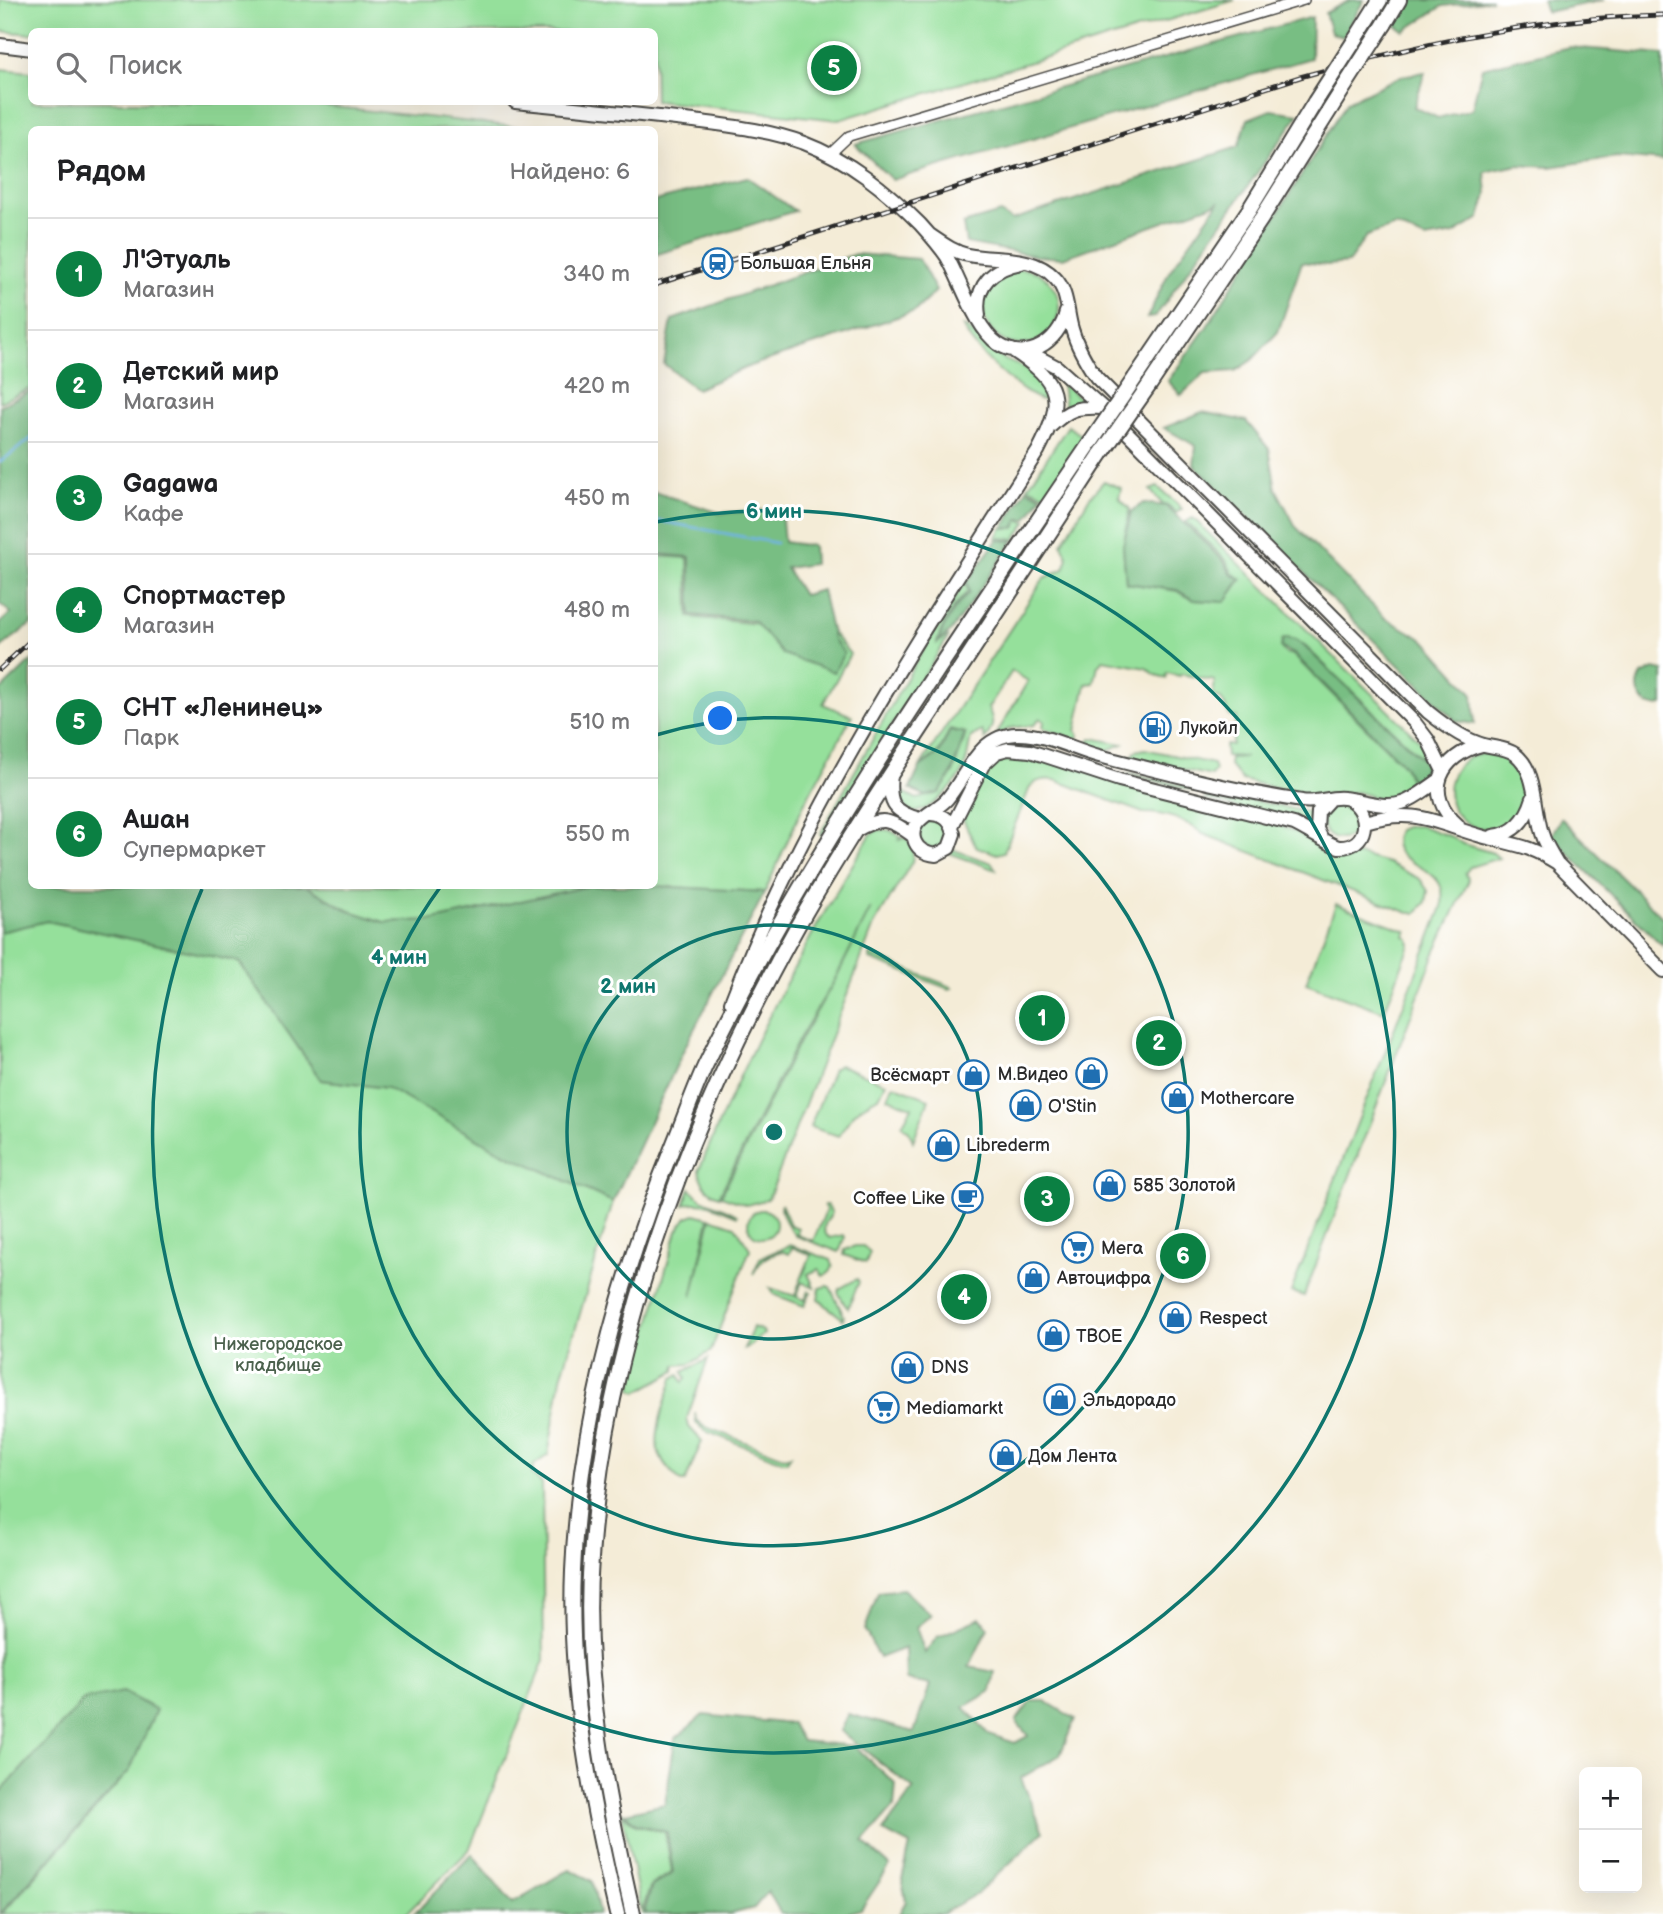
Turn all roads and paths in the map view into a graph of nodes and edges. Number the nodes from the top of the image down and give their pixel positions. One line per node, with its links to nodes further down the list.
1 (1304, 0): 7 (street)
2 (1380, 0): 32 (main road, bridge)
3 (1399, 0): 17 (main road, bridge)
4 (0, 45): 5 (main road)
5 (28, 48)
6 (544, 105): 7 (main road)
7 (829, 155): 8 (main road)
8 (930, 235): 9 (main road); 11 (main road)
9 (1025, 262): 10 (main road); 11 (main road)
10 (1066, 308): 13 (main road); 16 (main road)
11 (981, 322): 12 (main road)
12 (1012, 350): 13 (main road); 15 (main road)
13 (1027, 351): 14 (main road)
14 (1103, 408): 15 (main road); 18 (main road)
15 (1050, 426): 32 (main road)
16 (1482, 745): 18 (main road); 19 (main road)
17 (891, 774): 22 (main road); 25 (main road)
18 (1441, 776): 20 (main road); 26 (main road)
19 (1533, 796): 28 (main road); 30 (main road)
20 (1350, 799): 21 (main road); 23 (main road)
21 (1329, 800): 22 (main road); 29 (main road)
22 (925, 816): 24 (main road); 27 (main road)
23 (1365, 822): 26 (main road); 29 (main road)
24 (952, 826): 27 (main road); 29 (main road)
25 (854, 831): 27 (main road); 34 (main road)
26 (1467, 831): 28 (main road)
27 (913, 836)
28 (1482, 836): 30 (main road)
29 (1321, 837)
30 (1557, 863): 31 (main road)
31 (1663, 971)
32 (712, 1051): 33 (main road)
33 (617, 1914)
34 (633, 1914)

